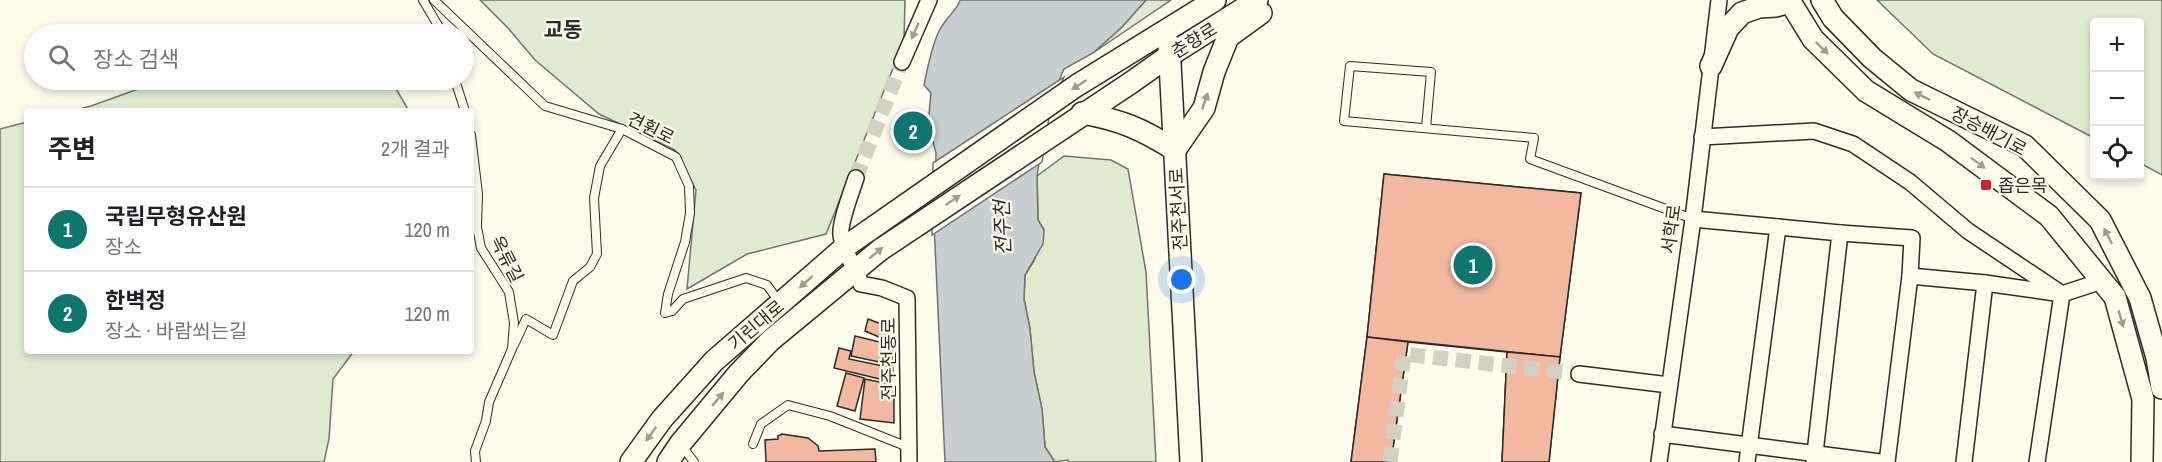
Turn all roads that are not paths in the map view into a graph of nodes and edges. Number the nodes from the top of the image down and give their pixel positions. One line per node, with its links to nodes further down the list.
1 (423, 0): 10 (lane)
2 (434, 0): 11 (lane, 견훤로)
3 (929, 0): 15 (street, one-way to 15)
4 (1215, 0): 12 (street, 춘향로)
5 (1257, 0): 14 (street, 춘향로)
6 (1267, 0): 23 (street, one-way to 6)
7 (1719, 0): 16 (street, 서학로)
8 (1822, 0): 39 (street, 장승배기로, one-way to 8)
9 (1789, 1): 16 (street); 33 (street, one-way to 33)
10 (437, 24)
11 (459, 24)
12 (1168, 28): 14 (street, 전주천서로); 26 (street, 춘향로, one-way to 26)
13 (474, 38): 21 (lane, 견훤로)
14 (1170, 55): 19 (street, 춘향로); 23 (street, 전주천서로)
15 (902, 62)
16 (1711, 66): 22 (street, 서학로)
17 (458, 90): 18 (lane)
18 (464, 108)
19 (1082, 113): 23 (street); 31 (street, 기린대로, one-way to 19)
20 (1426, 128): 20 (lane); 27 (lane)
21 (622, 129): 36 (lane, 견훤로); 37 (lane)
22 (1702, 137): 27 (street, 서학로); 35 (street)
23 (1175, 150): 51 (street, 전주천서로)
24 (474, 160): 37 (lane, 옥류길)
25 (856, 178): 30 (street)
26 (902, 208): 30 (street, 기린대로)
27 (1693, 219): 28 (street); 40 (street, 서학로)
28 (1778, 227): 29 (street); 44 (street)
29 (1840, 232): 32 (street); 46 (street)
30 (845, 247): 31 (street); 36 (street, 기린대로, one-way to 36)
31 (856, 270): 42 (street, 기린대로, one-way to 31); 45 (street, 전주천동로)
32 (1910, 276): 34 (street); 55 (street)
33 (2102, 281): 35 (street); 58 (street, one-way to 58)
34 (1986, 283): 35 (street); 56 (street)
35 (2062, 294): 57 (street)
36 (781, 304): 48 (street, 기린대로, one-way to 48)
37 (512, 349): 47 (lane, 옥류길)
38 (1579, 374): 40 (street)
39 (2161, 380)
40 (1669, 385): 41 (street, 서학로)
41 (1662, 435): 44 (street); 52 (street, 서학로)
42 (680, 444): 49 (street, 기린대로); 50 (lane)
43 (753, 444): 45 (lane, 전주천동로)
44 (1749, 446): 46 (street); 53 (street)
45 (908, 454)
46 (1814, 458): 54 (street)
47 (476, 462)
48 (631, 462)
49 (668, 462)
50 (694, 462)
51 (1191, 462)
52 (1659, 462)
53 (1747, 462)
54 (1880, 462)
55 (1887, 462)
56 (1964, 462)
57 (2037, 462)
58 (2142, 462)

